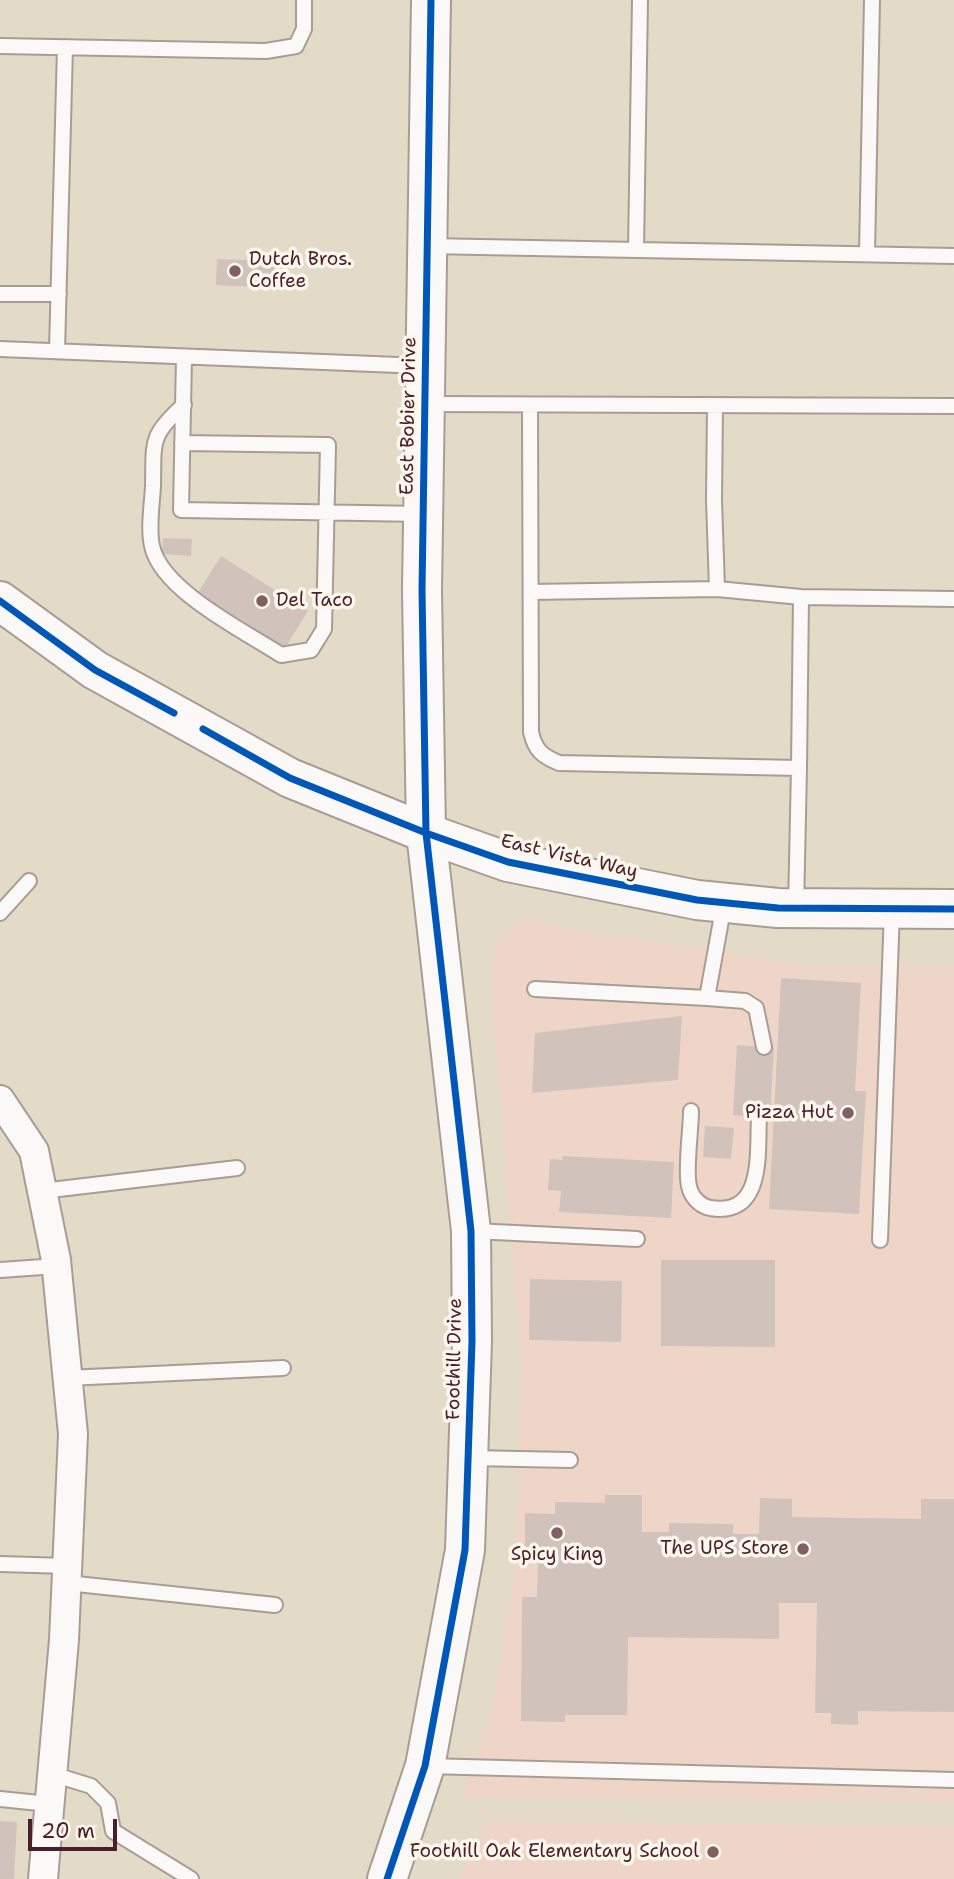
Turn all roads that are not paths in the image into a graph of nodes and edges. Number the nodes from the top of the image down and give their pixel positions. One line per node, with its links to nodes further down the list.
1 (304, 0): 6 (lane)
2 (431, 0): 7 (main road, East Bobier Drive)
3 (640, 0): 8 (lane)
4 (872, 0): 9 (lane)
5 (0, 46): 6 (lane)
6 (65, 47): 12 (lane)
7 (427, 246): 8 (lane); 16 (main road, East Bobier Drive)
8 (636, 249): 9 (lane)
9 (867, 253): 10 (lane)
10 (954, 256)
11 (0, 294): 12 (lane)
12 (59, 294): 14 (lane)
13 (0, 349): 14 (lane)
14 (57, 351): 15 (lane)
15 (184, 357): 16 (lane); 18 (lane)
16 (425, 366): 17 (main road, East Bobier Drive)
17 (425, 404): 19 (lane); 24 (main road, East Bobier Drive)
18 (184, 405): 22 (lane); 23 (lane)
19 (530, 406): 20 (lane); 26 (lane)
20 (715, 406): 21 (lane); 25 (lane)
21 (954, 406)
22 (183, 443): 23 (lane); 23 (lane)
23 (327, 513): 24 (lane)
24 (423, 514): 31 (main road, East Bobier Drive)
25 (717, 589): 26 (lane); 27 (lane)
26 (531, 592): 30 (lane)
27 (801, 597): 28 (lane); 30 (lane)
28 (954, 599)
29 (0, 601): 31 (main road, East Vista Way)
30 (799, 768): 34 (lane)
31 (426, 832): 33 (main road, East Vista Way); 46 (main road, Foothill Drive)
32 (29, 881): 37 (lane)
33 (724, 903): 34 (main road, East Vista Way); 39 (lane)
34 (796, 908): 35 (main road, East Vista Way)
35 (892, 909): 36 (main road, East Vista Way); 48 (lane)
36 (954, 909)
37 (0, 914)
38 (535, 989): 39 (lane)
39 (707, 998): 40 (lane)
40 (764, 1047)
41 (0, 1100): 45 (street)
42 (691, 1111): 43 (lane)
43 (759, 1117)
44 (237, 1168): 45 (lane)
45 (42, 1191): 49 (street)
46 (471, 1231): 47 (lane); 53 (main road, Foothill Drive)
47 (636, 1239)
48 (880, 1240)
49 (57, 1266): 50 (lane); 52 (street)
50 (0, 1270)
51 (283, 1368): 52 (lane)
52 (67, 1378): 56 (street)
53 (469, 1458): 54 (lane); 58 (main road, Foothill Drive)
54 (570, 1460)
55 (0, 1564): 56 (lane)
56 (67, 1574): 57 (lane); 59 (street)
57 (275, 1605)
58 (425, 1766): 60 (lane); 65 (main road, Foothill Drive)
59 (52, 1774): 62 (street); 64 (lane)
60 (954, 1780)
61 (0, 1799): 62 (lane)
62 (49, 1804): 63 (street)
63 (43, 1879)
64 (191, 1879)
65 (387, 1879)

